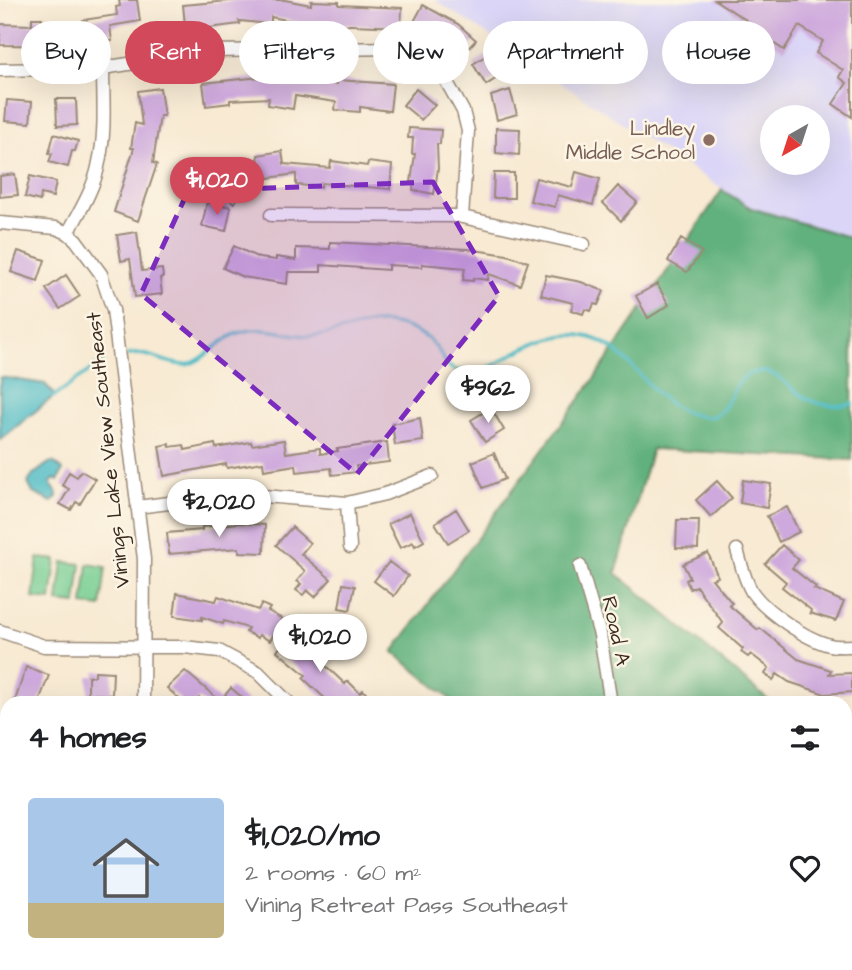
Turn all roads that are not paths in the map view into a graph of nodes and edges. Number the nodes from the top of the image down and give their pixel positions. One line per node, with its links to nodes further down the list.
1 (111, 67): 6 (street)
2 (0, 70): 3 (street)
3 (21, 70)
4 (103, 84): 8 (street)
5 (271, 215): 6 (street)
6 (462, 217): 9 (street)
7 (0, 223): 8 (street)
8 (68, 233): 12 (street, Vinings Lake View Southeast)
9 (584, 244)
10 (432, 476): 11 (street)
11 (347, 503): 12 (street); 13 (street)
12 (137, 507): 18 (street, Vinings Lake View Southeast)
13 (350, 547)
14 (737, 550): 17 (street)
15 (580, 566): 21 (street, Road A)
16 (1, 635): 18 (street)
17 (852, 646)
18 (144, 647): 19 (street, Vinings Lake View Southeast); 20 (street)
19 (143, 696)
20 (282, 696)
21 (610, 696)

